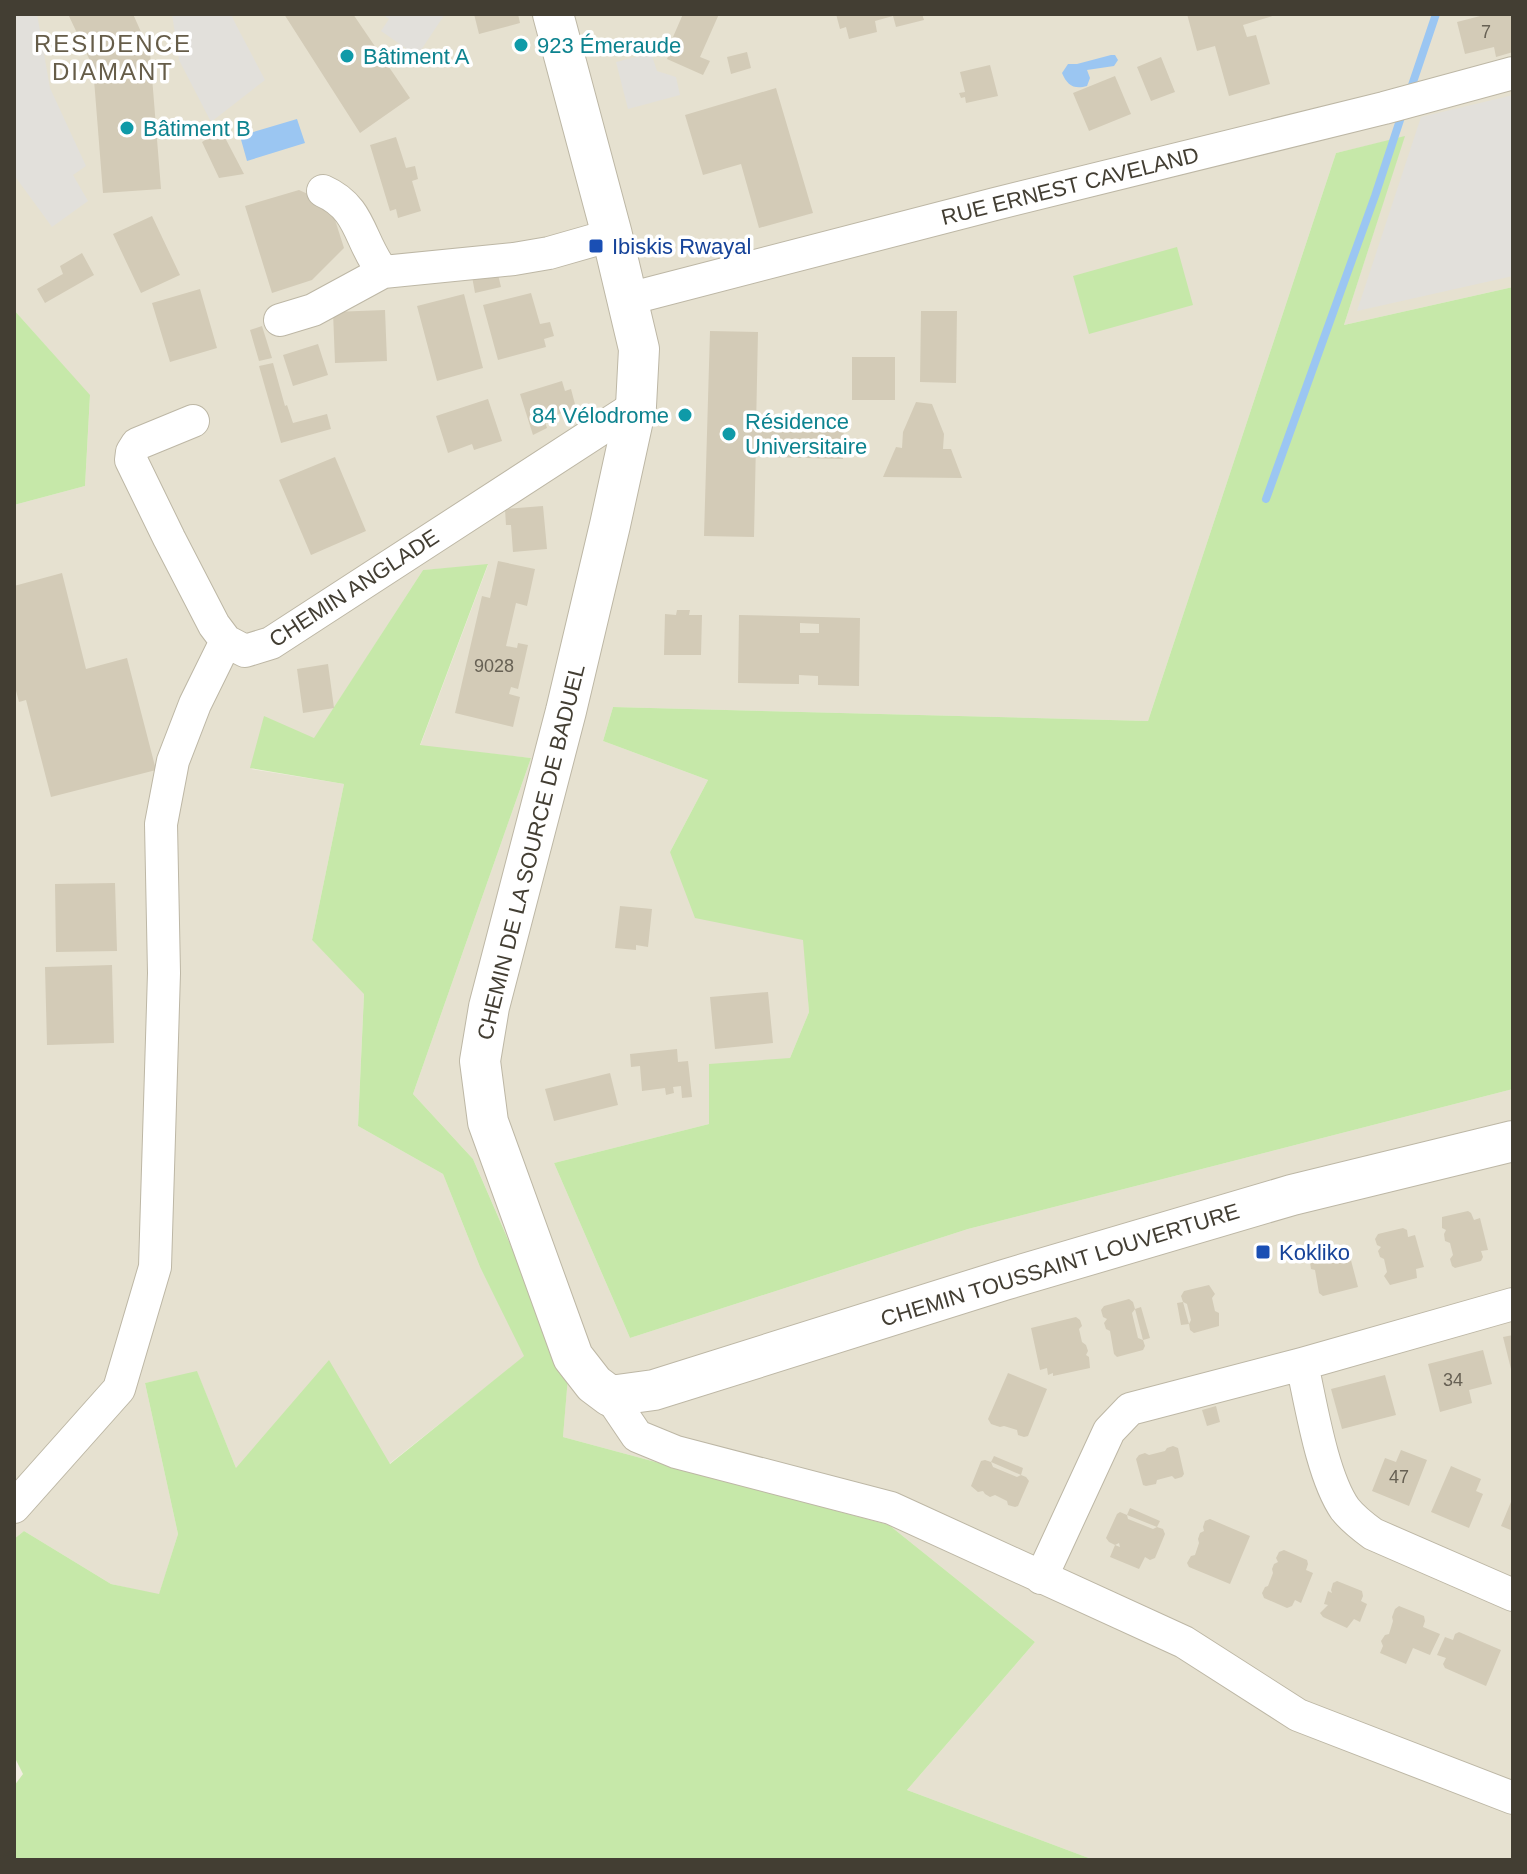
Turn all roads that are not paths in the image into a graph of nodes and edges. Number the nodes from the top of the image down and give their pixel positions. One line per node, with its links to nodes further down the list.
1 (553, 14): 4 (street, CHEMIN DE LA SOURCE DE BADUEL)
2 (1513, 73): 6 (street, RUE ERNEST CAVELAND)
3 (323, 191): 5 (street)
4 (612, 235): 5 (street); 6 (street, CHEMIN DE LA SOURCE DE BADUEL)
5 (383, 272): 7 (street)
6 (628, 299): 8 (street, CHEMIN DE LA SOURCE DE BADUEL)
7 (280, 320)
8 (636, 406): 10 (street, CHEMIN ANGLADE); 14 (street, CHEMIN DE LA SOURCE DE BADUEL)
9 (193, 421): 10 (street)
10 (226, 641): 15 (street)
11 (1513, 1141): 14 (street, CHEMIN TOUSSAINT LOUVERTURE)
12 (1513, 1304): 13 (street)
13 (1302, 1364): 16 (street); 17 (street)
14 (610, 1396): 16 (street, CHEMIN DE LA SOURCE DE BADUEL)
15 (14, 1507)
16 (1041, 1578): 18 (street, CHEMIN DE LA SOURCE DE BADUEL)
17 (1513, 1595)
18 (1513, 1798)

